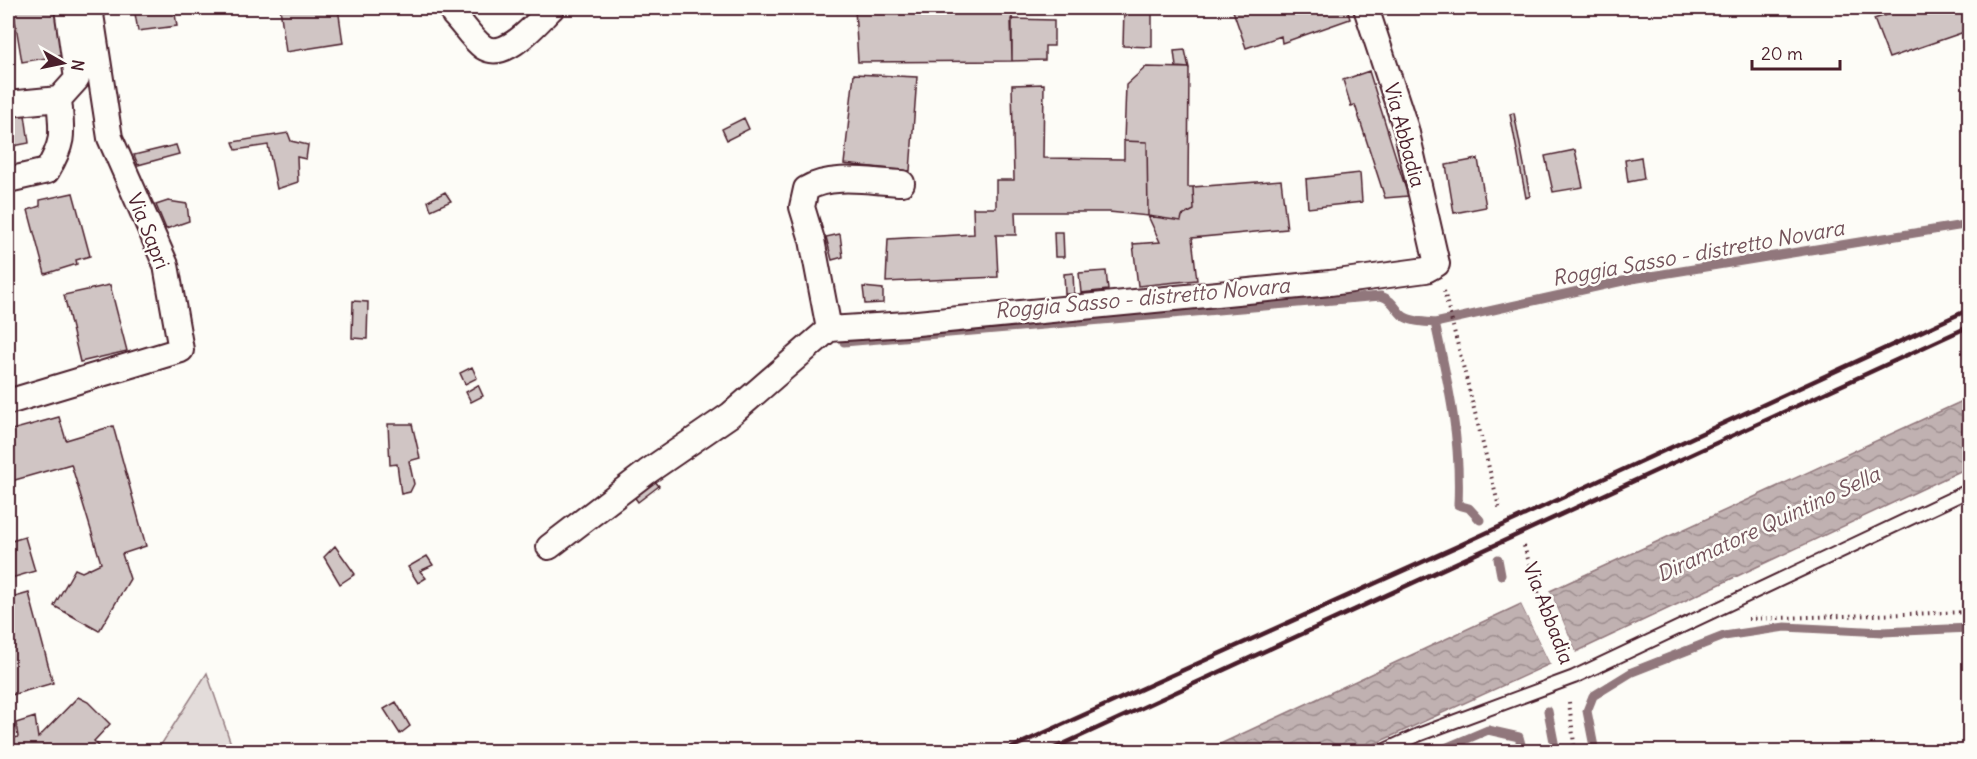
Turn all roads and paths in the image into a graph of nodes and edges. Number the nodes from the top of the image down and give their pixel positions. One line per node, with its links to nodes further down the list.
1 (67, 8): 6 (street)
2 (90, 8): 12 (street, Via Sapri)
3 (552, 8): 5 (street)
4 (1366, 8): 11 (street, Via Abbadia)
5 (454, 15)
6 (59, 99): 7 (street); 8 (street)
7 (8, 104)
8 (8, 180)
9 (902, 183): 11 (street)
10 (1448, 307): 14 (path)
11 (829, 329): 16 (street)
12 (8, 402)
13 (1970, 490): 19 (lane)
14 (1500, 511)
15 (1524, 546): 19 (path, Via Abbadia)
16 (549, 548)
17 (1970, 612): 18 (path)
18 (1737, 619)
19 (1574, 677): 20 (lane); 21 (path, Via Abbadia)
20 (1382, 752)
21 (1575, 752)

